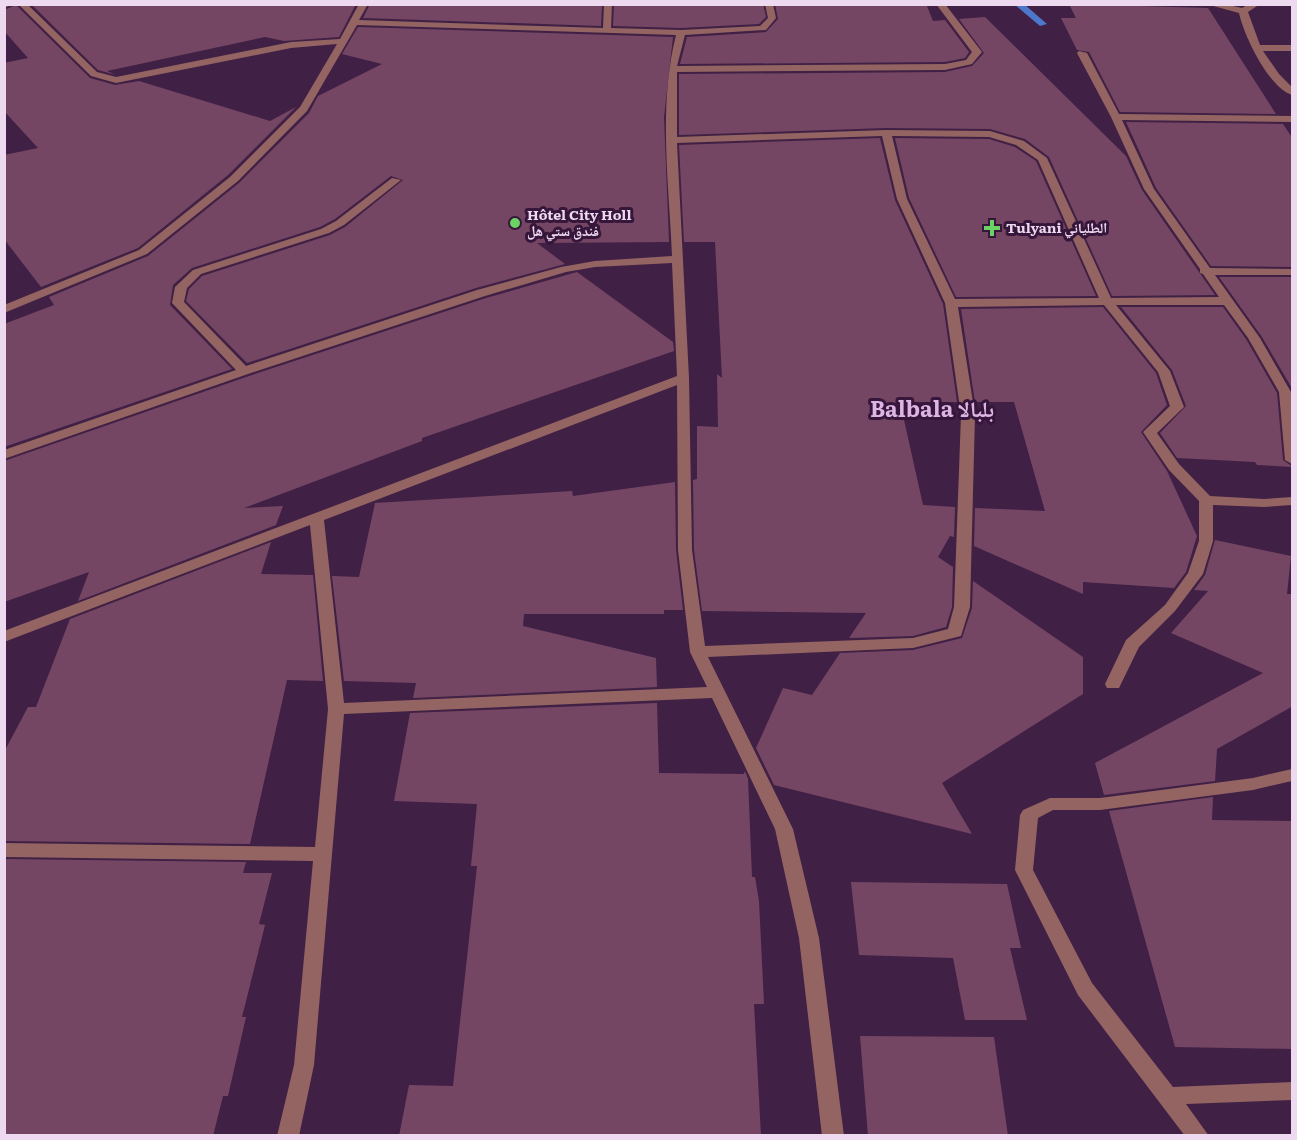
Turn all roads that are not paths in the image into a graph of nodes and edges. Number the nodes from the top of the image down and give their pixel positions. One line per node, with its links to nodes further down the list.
1 (10, 4): 9 (street)
2 (22, 4): 14 (street)
3 (364, 4): 11 (street)
4 (608, 4): 12 (street)
5 (769, 4): 13 (street)
6 (940, 4): 18 (street)
7 (1209, 4): 10 (street)
8 (1256, 4): 10 (street)
9 (4, 6)
10 (1243, 12): 15 (street)
11 (354, 22): 12 (street); 14 (street)
12 (607, 29): 13 (street)
13 (681, 33): 18 (street)
14 (343, 41): 31 (street)
15 (1258, 48): 16 (street); 19 (street)
16 (1293, 48)
17 (1082, 53): 20 (street)
18 (672, 69): 23 (street)
19 (1293, 92)
20 (1116, 117): 21 (street); 26 (street)
21 (1293, 119)
22 (886, 133): 23 (street); 29 (street); 30 (street)
23 (672, 140): 25 (street)
24 (396, 180): 32 (street)
25 (677, 259): 32 (street); 33 (street)
26 (1204, 271): 27 (street); 28 (street)
27 (1293, 272)
28 (1226, 301): 29 (street); 35 (street)
29 (1107, 302): 30 (street); 36 (street)
30 (951, 303): 40 (street)
31 (5, 308)
32 (244, 371): 34 (street)
33 (683, 378): 38 (street); 40 (street)
34 (4, 455)
35 (1293, 460)
36 (1206, 500): 37 (street); 41 (street)
37 (1293, 501)
38 (317, 518): 39 (street); 43 (street)
39 (4, 638)
40 (698, 652): 42 (street)
41 (1113, 684)
42 (716, 692): 43 (street); 50 (street)
43 (336, 709): 46 (street)
44 (1293, 775): 48 (street)
45 (4, 850): 46 (street)
46 (323, 854): 49 (street)
47 (1293, 1091): 48 (street)
48 (1168, 1096): 51 (street)
49 (288, 1136)
50 (833, 1136)
51 (1198, 1136)

